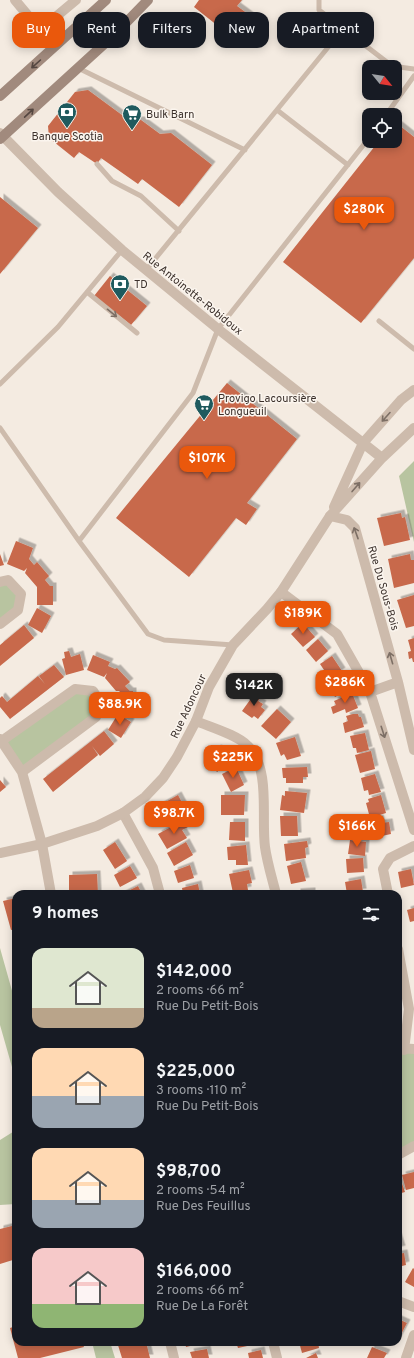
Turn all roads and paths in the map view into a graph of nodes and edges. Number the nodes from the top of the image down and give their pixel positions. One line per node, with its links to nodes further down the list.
1 (15, 0): 2 (street)
2 (76, 0)
3 (106, 0): 12 (main road, one-way to 12)
4 (148, 0): 9 (main road)
5 (320, 0): 6 (lane)
6 (322, 12)
7 (328, 48): 14 (lane)
8 (368, 48): 10 (lane)
9 (77, 68): 15 (main road, one-way to 9); 17 (lane)
10 (414, 69)
11 (414, 76): 13 (lane)
12 (0, 96)
13 (391, 108)
14 (277, 110): 17 (lane); 19 (lane)
15 (1, 136): 21 (street, Rue Antoinette-Robidoux)
16 (362, 147): 19 (lane)
17 (245, 150): 20 (lane)
18 (97, 164): 20 (lane)
19 (348, 165): 25 (lane)
20 (179, 232): 22 (lane)
21 (122, 250): 22 (street, Rue Antoinette-Robidoux); 23 (lane)
22 (146, 270): 25 (street, Rue Antoinette-Robidoux)
23 (87, 292): 26 (lane, one-way to 26); 28 (lane)
24 (379, 322): 27 (lane)
25 (218, 329): 32 (street, Rue Antoinette-Robidoux); 35 (lane)
26 (137, 333)
27 (414, 349)
28 (0, 384)
29 (414, 390): 32 (street, Rue Adoncour, one-way to 32)
30 (0, 428): 35 (lane)
31 (414, 428): 33 (street, Rue Adoncour)
32 (363, 442): 33 (street, Rue Antoinette-Robidoux); 34 (street, Rue Adoncour)
33 (382, 458): 34 (street, Rue Adoncour, one-way to 33)
34 (330, 516): 37 (street, Rue Adoncour); 40 (street, Rue Du Sous-Bois, one-way to 34)
35 (79, 541): 39 (lane)
36 (0, 582): 38 (street)
37 (281, 592): 39 (street, Rue Adoncour); 41 (street)
38 (0, 624)
39 (233, 645): 42 (street, Rue Adoncour)
40 (398, 682): 41 (street); 44 (street, Rue Du Sous-Bois)
41 (370, 692): 47 (street, one-way to 47)
42 (196, 722): 46 (street, Rue Adoncour); 53 (street)
43 (0, 741): 45 (street); 45 (street)
44 (414, 750)
45 (22, 772): 48 (street)
46 (123, 813): 48 (street, Rue Adoncour); 52 (street)
47 (414, 830)
48 (42, 844): 50 (street, Rue Adoncour); 51 (street)
49 (414, 846): 54 (street)
50 (0, 853)
51 (50, 890)
52 (159, 890)
53 (275, 890)
54 (387, 890)
55 (402, 971): 56 (street)
56 (405, 1049)
57 (414, 1146): 58 (street)
58 (402, 1153)
59 (402, 1302): 60 (street)
60 (414, 1307)
61 (414, 1335): 66 (street)
62 (171, 1346): 64 (street)
63 (274, 1346): 65 (street)
64 (174, 1358)
65 (277, 1358)
66 (406, 1358)

